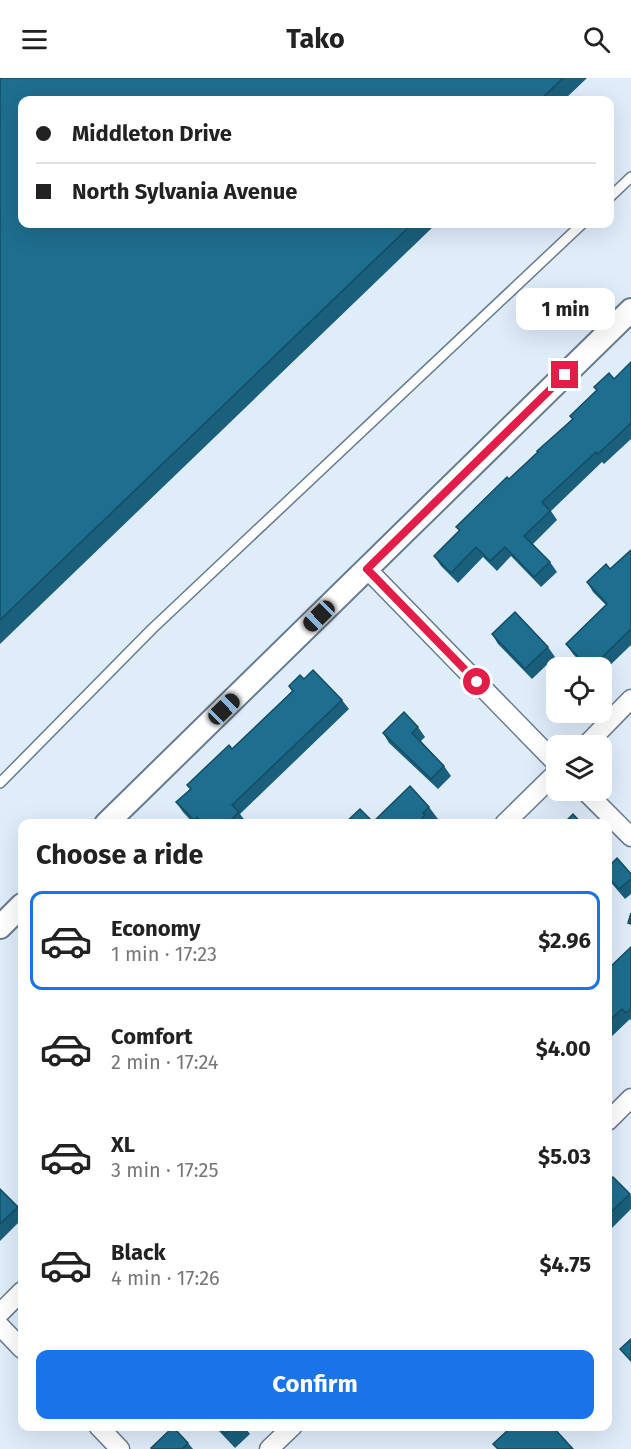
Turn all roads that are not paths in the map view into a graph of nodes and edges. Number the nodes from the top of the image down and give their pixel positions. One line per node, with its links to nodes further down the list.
1 (631, 177): 2 (lane)
2 (614, 193)
3 (578, 228): 9 (lane)
4 (631, 310): 5 (street)
5 (367, 569): 8 (street); 12 (street)
6 (631, 699): 7 (street)
7 (596, 735)
8 (546, 753)
9 (0, 783)
10 (546, 783): 13 (street)
11 (595, 801): 14 (street)
12 (111, 819)
13 (509, 819)
14 (631, 837)
15 (18, 909): 16 (street)
16 (0, 927)
17 (631, 1098): 18 (street)
18 (612, 1117)
19 (18, 1295): 20 (street)
20 (0, 1313)
21 (0, 1326): 22 (street)
22 (18, 1345)
23 (103, 1431): 25 (street)
24 (288, 1431): 26 (street)
25 (120, 1449)
26 (269, 1449)

